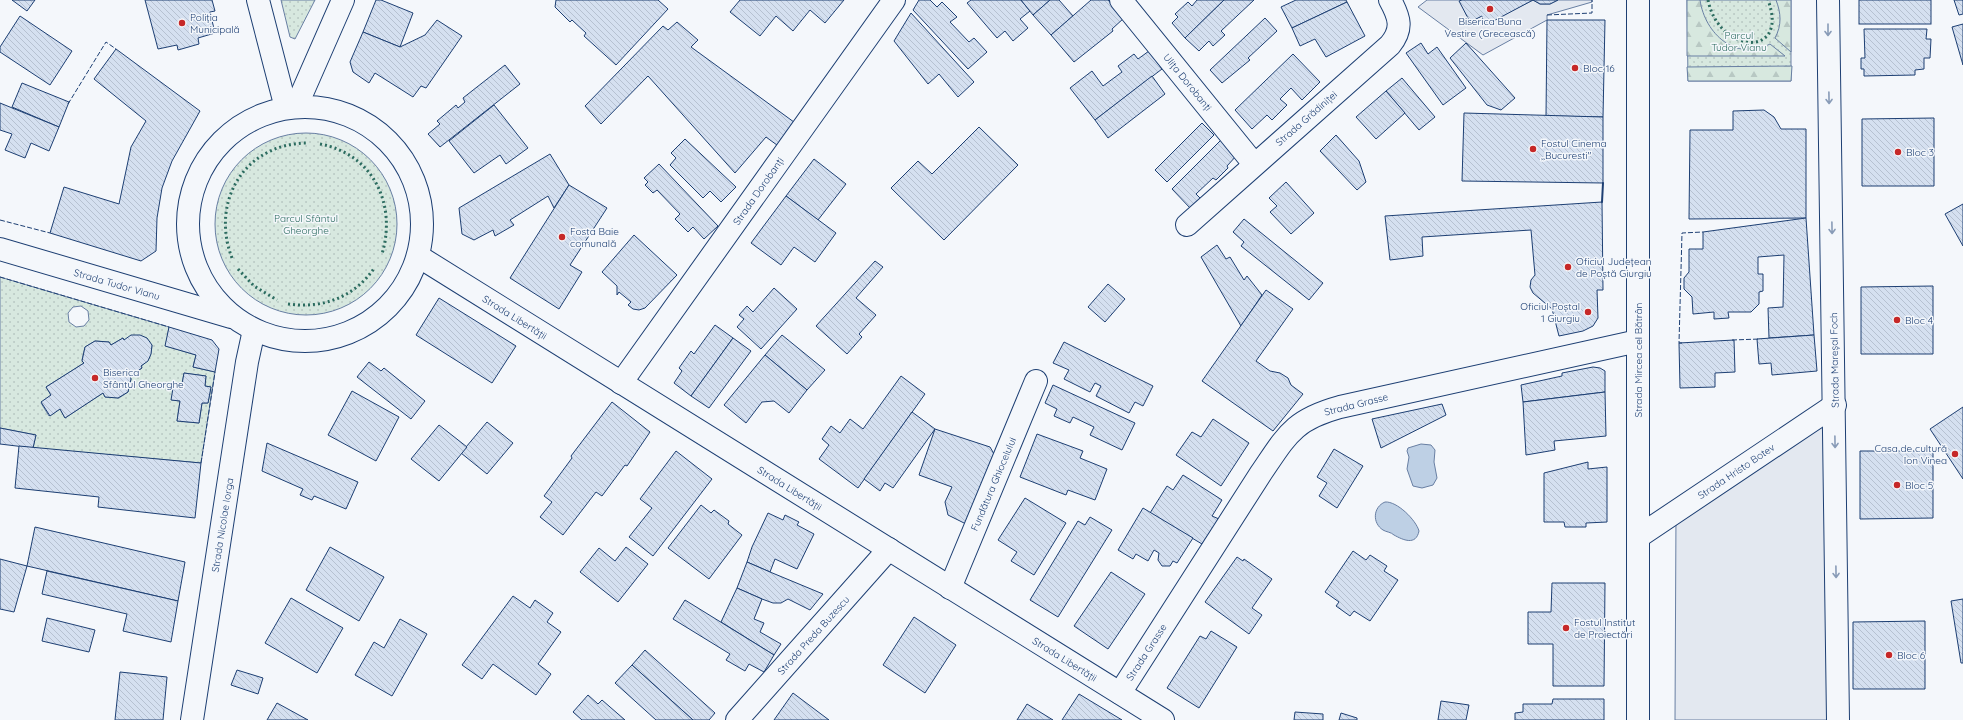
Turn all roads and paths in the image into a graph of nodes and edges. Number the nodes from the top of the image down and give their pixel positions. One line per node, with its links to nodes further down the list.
1 (258, 0): 8 (street)
2 (343, 0): 8 (street)
3 (894, 0): 17 (street, Strada Dorobanți)
4 (1121, 0): 9 (street, Ulița Dorobanți)
5 (1390, 0): 9 (street, Strada Grădiniței)
6 (1638, 0): 15 (street, Strada Mircea cel Bătrân)
7 (1828, 0): 18 (street, Strada Mareșal Foch, one-way to 18)
8 (291, 108): 12 (street); 13 (street)
9 (1254, 164): 10 (street, Strada Grădiniței)
10 (1187, 225)
11 (0, 249): 13 (street, Strada Tudor Vianu)
12 (418, 256): 14 (street); 17 (street, Strada Libertății)
13 (235, 318): 14 (street)
14 (254, 330): 23 (street, Strada Nicolae Iorga)
15 (1638, 341): 19 (street, Strada Mircea cel Bătrân); 22 (street, Strada Grasse)
16 (1036, 381): 21 (street, Fundătura Ghiocelului)
17 (621, 383): 20 (street, Strada Libertății)
18 (1835, 405): 19 (street, Strada Hristo Botev); 27 (street, Strada Mareșal Foch, one-way to 27)
19 (1638, 537): 26 (street, Strada Mircea cel Bătrân)
20 (888, 549): 21 (street, Strada Libertății); 24 (street, Strada Preda Buzescu)
21 (950, 588): 22 (street, Strada Libertății)
22 (1120, 693): 25 (street, Strada Libertății)
23 (192, 720)
24 (737, 720)
25 (1163, 720)
26 (1638, 720)
27 (1838, 720)

